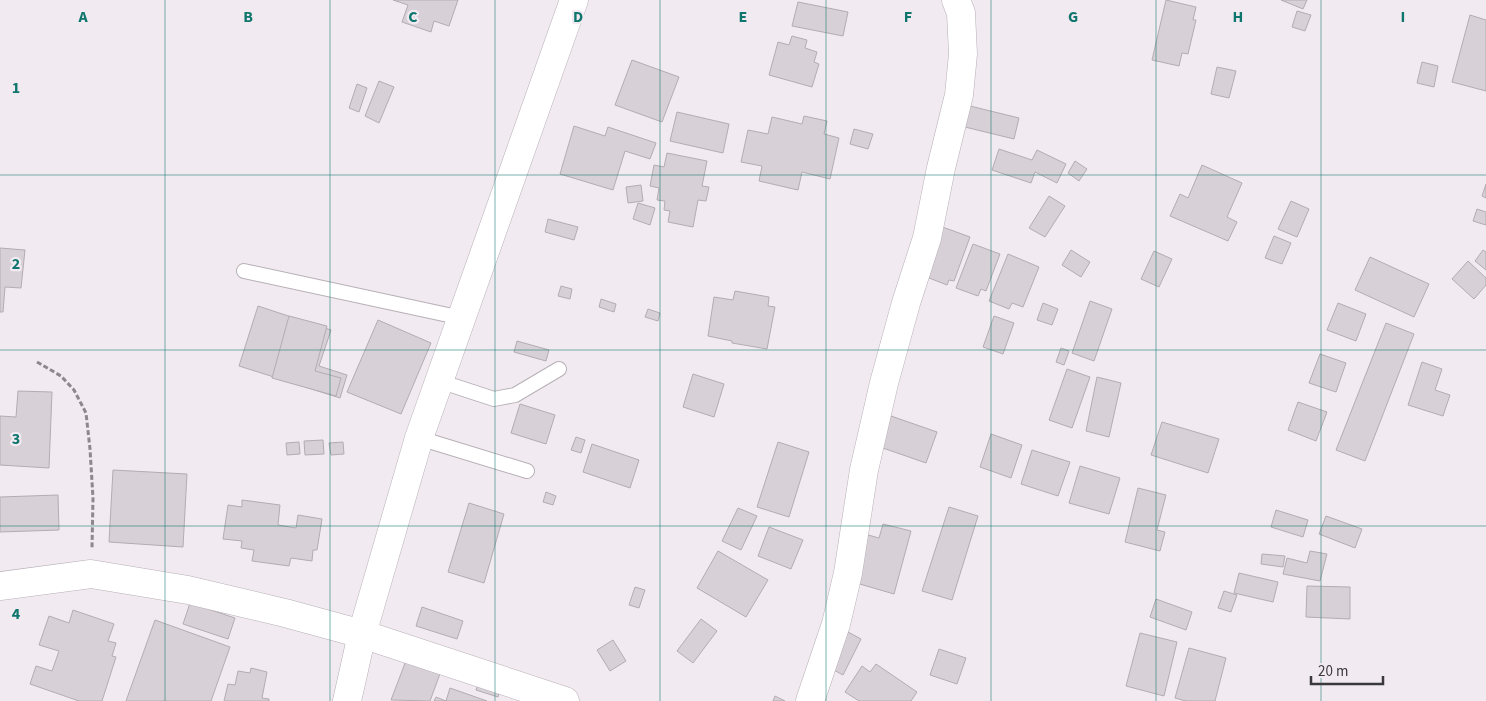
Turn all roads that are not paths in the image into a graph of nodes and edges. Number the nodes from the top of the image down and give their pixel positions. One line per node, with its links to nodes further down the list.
1 (574, 0): 4 (street)
2 (956, 0): 13 (street)
3 (244, 271): 4 (lane)
4 (462, 318): 6 (street)
5 (559, 369): 6 (lane)
6 (439, 381): 7 (street)
7 (419, 438): 8 (lane); 10 (street)
8 (527, 472)
9 (0, 586): 10 (street)
10 (362, 634): 11 (street); 12 (street)
11 (347, 701)
12 (565, 701)
13 (810, 701)

